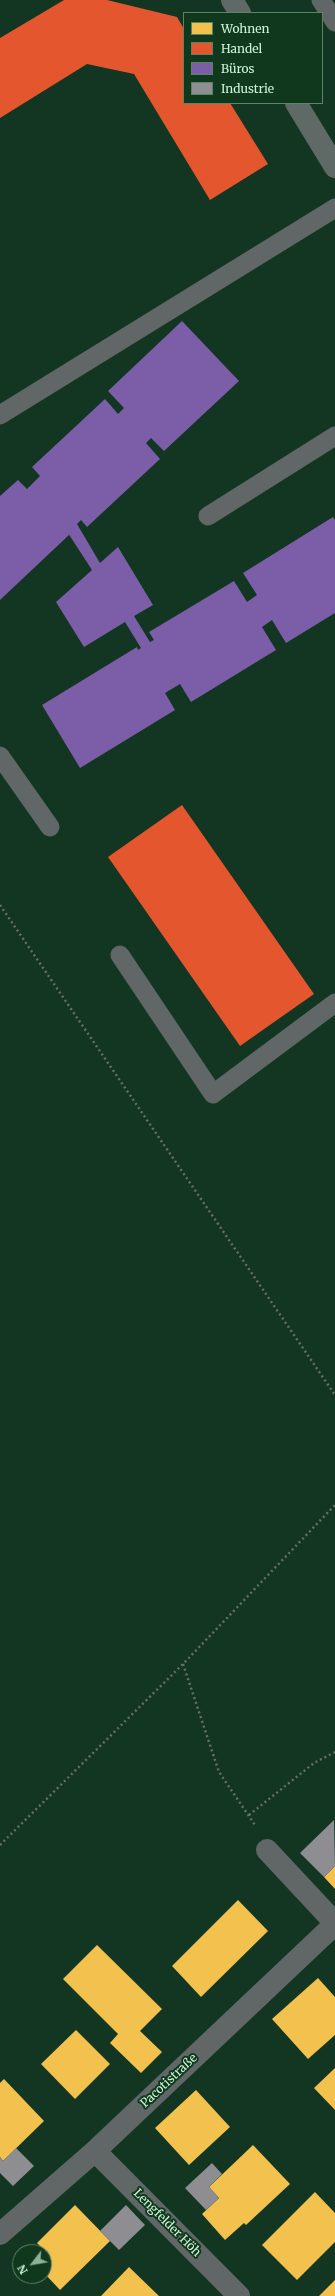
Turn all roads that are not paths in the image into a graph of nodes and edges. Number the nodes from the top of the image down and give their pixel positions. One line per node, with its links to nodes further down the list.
1 (232, 0): 3 (street)
2 (321, 0): 4 (lane)
3 (239, 12)
4 (335, 22)
5 (297, 104): 6 (street)
6 (335, 167)
7 (335, 208): 8 (lane)
8 (0, 415)
9 (335, 436): 10 (lane)
10 (208, 516)
11 (0, 756): 12 (lane)
12 (50, 827)
13 (120, 955): 14 (lane)
14 (335, 1003)
15 (267, 1850): 16 (street, Pacotistraße)
16 (335, 1923): 17 (street, Pacotistraße)
17 (95, 2151): 18 (street, Pacotistraße); 19 (street, Lengfelder Höh)
18 (0, 2234)
19 (239, 2296)

